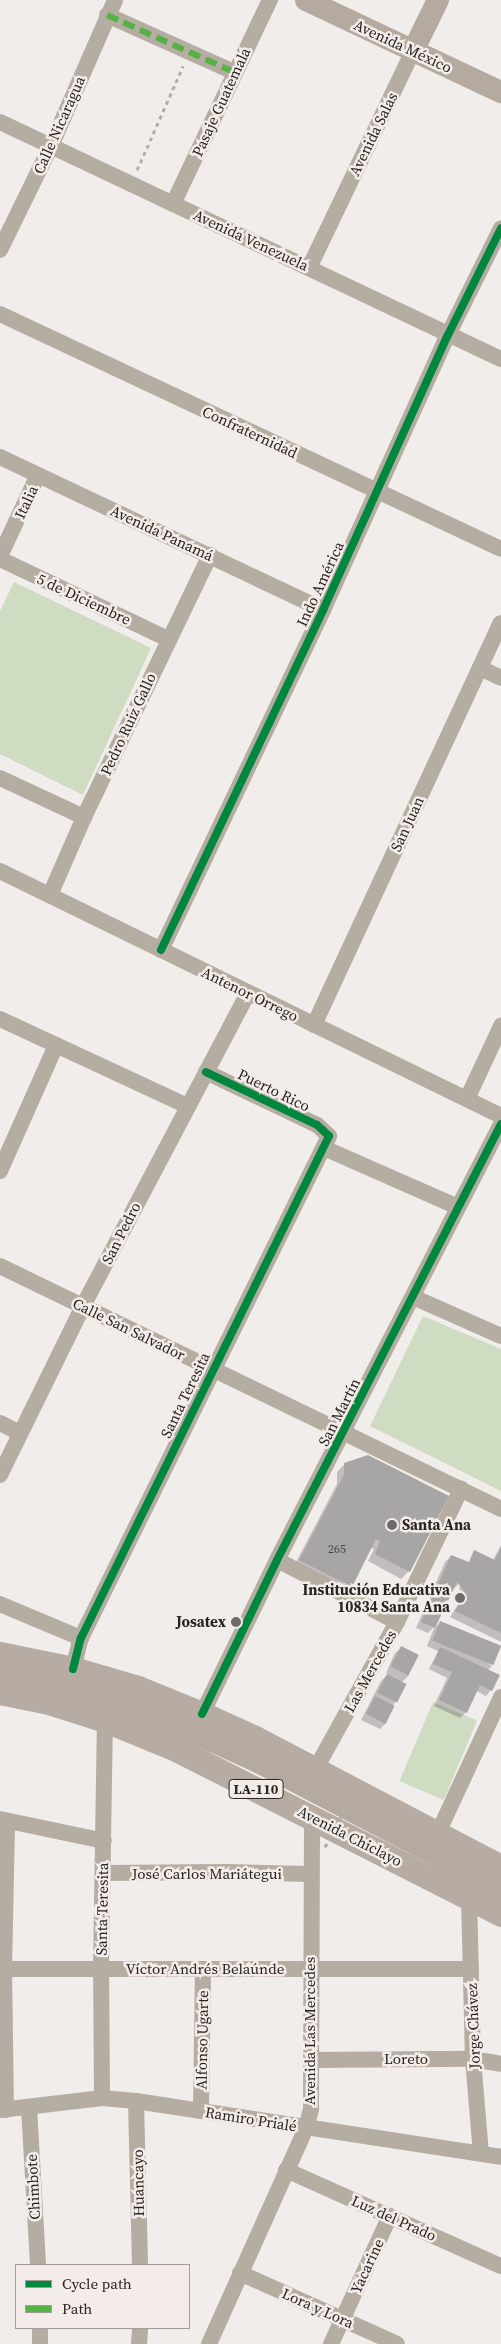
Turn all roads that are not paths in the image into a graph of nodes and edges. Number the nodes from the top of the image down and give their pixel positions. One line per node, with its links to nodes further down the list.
1 (115, 0): 5 (street, Calle Nicaragua)
2 (270, 0): 7 (street, Pasaje Guatemala)
3 (306, 0): 6 (street, Avenida México)
4 (438, 0): 6 (street, Avenida Salas)
5 (107, 16): 7 (street); 10 (street, Calle Nicaragua)
6 (413, 51): 8 (street, Avenida México); 14 (street, Avenida Salas)
7 (234, 72): 11 (street, Pasaje Guatemala)
8 (501, 92)
9 (0, 122): 10 (street, Avenida Venezuela)
10 (51, 146): 11 (street, Avenida Venezuela); 13 (street, Calle Nicaragua)
11 (173, 204): 14 (street, Avenida Venezuela)
12 (501, 228): 16 (street, Indo América)
13 (0, 250)
14 (309, 268): 16 (street, Avenida Venezuela)
15 (0, 314): 20 (street, Confraternidad)
16 (448, 335): 17 (street, Avenida Venezuela); 20 (street, Indo América)
17 (501, 359)
18 (0, 457): 19 (street, Avenida Panamá)
19 (38, 475): 22 (street, Avenida Panamá); 23 (street, Italia)
20 (377, 491): 21 (street, Confraternidad); 24 (street, Indo América)
21 (501, 549)
22 (210, 556): 24 (street, Avenida Panamá); 26 (street, Pedro Ruiz Gallo)
23 (0, 558): 26 (street, 5 de Diciembre)
24 (324, 610): 33 (street, Indo América)
25 (501, 624): 27 (street, San Juan)
26 (168, 639): 30 (street, Pedro Ruiz Gallo)
27 (480, 668): 28 (street); 36 (street, San Juan)
28 (501, 678)
29 (0, 778): 30 (street)
30 (84, 817): 32 (street, Pedro Ruiz Gallo)
31 (0, 871): 32 (street, Antenor Orrego)
32 (50, 895): 33 (street, Antenor Orrego)
33 (161, 950): 34 (street, Antenor Orrego)
34 (248, 993): 36 (street, Antenor Orrego); 39 (street, San Pedro)
35 (0, 1019): 38 (street)
36 (314, 1025): 40 (street, Antenor Orrego)
37 (501, 1026): 40 (street)
38 (56, 1045): 41 (street); 45 (street)
39 (206, 1072): 41 (street, San Pedro); 44 (street, Puerto Rico)
40 (467, 1099): 42 (street, Antenor Orrego)
41 (187, 1106): 49 (street, San Pedro)
42 (501, 1116)
43 (501, 1124): 46 (street, San Martín)
44 (327, 1142): 46 (street, Puerto Rico); 51 (street, Santa Teresita)
45 (0, 1171)
46 (458, 1207): 48 (street, San Martín)
47 (0, 1266): 49 (street, Calle San Salvador)
48 (413, 1297): 50 (street); 54 (street, San Martín)
49 (83, 1306): 51 (street, Calle San Salvador); 53 (street, San Pedro)
50 (501, 1336)
51 (212, 1370): 54 (street, Calle San Salvador); 61 (street, Santa Teresita)
52 (0, 1423): 53 (street)
53 (20, 1433): 55 (street, San Pedro)
54 (343, 1434): 56 (street, Calle San Salvador); 58 (street, San Martín)
55 (0, 1475)
56 (461, 1490): 57 (street, Calle San Salvador); 60 (street, Las Mercedes)
57 (501, 1509)
58 (278, 1560): 60 (street); 67 (street, San Martín)
59 (0, 1604): 61 (street)
60 (397, 1622): 69 (street, Las Mercedes)
61 (81, 1638): 63 (street, Santa Teresita)
62 (0, 1654): 63 (main road, LA-110)
63 (73, 1669): 67 (main road, LA-110)
64 (0, 1672): 77 (street, Avenida Chiclayo)
65 (0, 1692): 68 (main road, Avenida Chiclayo / LA-110)
66 (501, 1697): 72 (street)
67 (202, 1714): 69 (main road, LA-110)
68 (106, 1720): 70 (main road, Avenida Chiclayo / LA-110); 73 (street, Santa Teresita)
69 (315, 1770): 72 (main road, LA-110)
70 (312, 1816): 76 (street, Avenida Las Mercedes); 78 (main road, Avenida Chiclayo / LA-110)
71 (4, 1820): 73 (street); 80 (street)
72 (437, 1835): 74 (main road, LA-110)
73 (104, 1841): 75 (street, Santa Teresita)
74 (501, 1867)
75 (103, 1874): 76 (street, José Carlos Mariátegui); 84 (street, Santa Teresita)
76 (311, 1874): 82 (street, Avenida Las Mercedes)
77 (501, 1889)
78 (469, 1897): 79 (main road, Avenida Chiclayo / LA-110); 83 (street, Jorge Chávez)
79 (501, 1914)
80 (2, 1969): 84 (street, Víctor Andrés Belaúnde); 91 (street)
81 (203, 1969): 82 (street, Víctor Andrés Belaúnde); 84 (street, Víctor Andrés Belaúnde); 92 (street, Alfonso Ugarte)
82 (310, 1969): 83 (street, Víctor Andrés Belaúnde); 86 (street, Avenida Las Mercedes)
83 (471, 1969): 85 (street, Jorge Chávez)
84 (101, 1970): 88 (street, Santa Teresita)
85 (473, 2059): 86 (street, Loreto); 87 (street, Loreto); 94 (street, Jorge Chávez)
86 (311, 2060): 93 (street, Avenida Las Mercedes)
87 (501, 2064)
88 (102, 2098): 89 (street, Ramiro Prialé); 90 (street, Ramiro Prialé)
89 (136, 2101): 92 (street, Ramiro Prialé); 99 (street, Huancayo)
90 (29, 2108): 91 (street, Ramiro Prialé); 98 (street, Chimbote)
91 (3, 2110)
92 (201, 2111): 93 (street, Ramiro Prialé)
93 (306, 2128): 94 (street, Ramiro Prialé); 96 (street, Avenida Las Mercedes)
94 (481, 2154): 95 (street, Ramiro Prialé)
95 (501, 2157)
96 (286, 2170): 97 (street, Luz del Prado); 101 (street, Avenida Las Mercedes)
97 (390, 2216): 100 (street, Luz del Prado); 102 (street, Yacarine)
98 (38, 2264)
99 (140, 2264)
100 (501, 2266)
101 (240, 2273): 102 (street, Lora y Lora); 107 (street, Avenida Las Mercedes)
102 (343, 2319): 108 (street, Yacarine); 109 (street, Lora y Lora)
103 (40, 2329): 105 (street)
104 (140, 2329): 106 (street)
105 (40, 2344)
106 (139, 2344)
107 (209, 2344)
108 (331, 2344)
109 (397, 2344)

